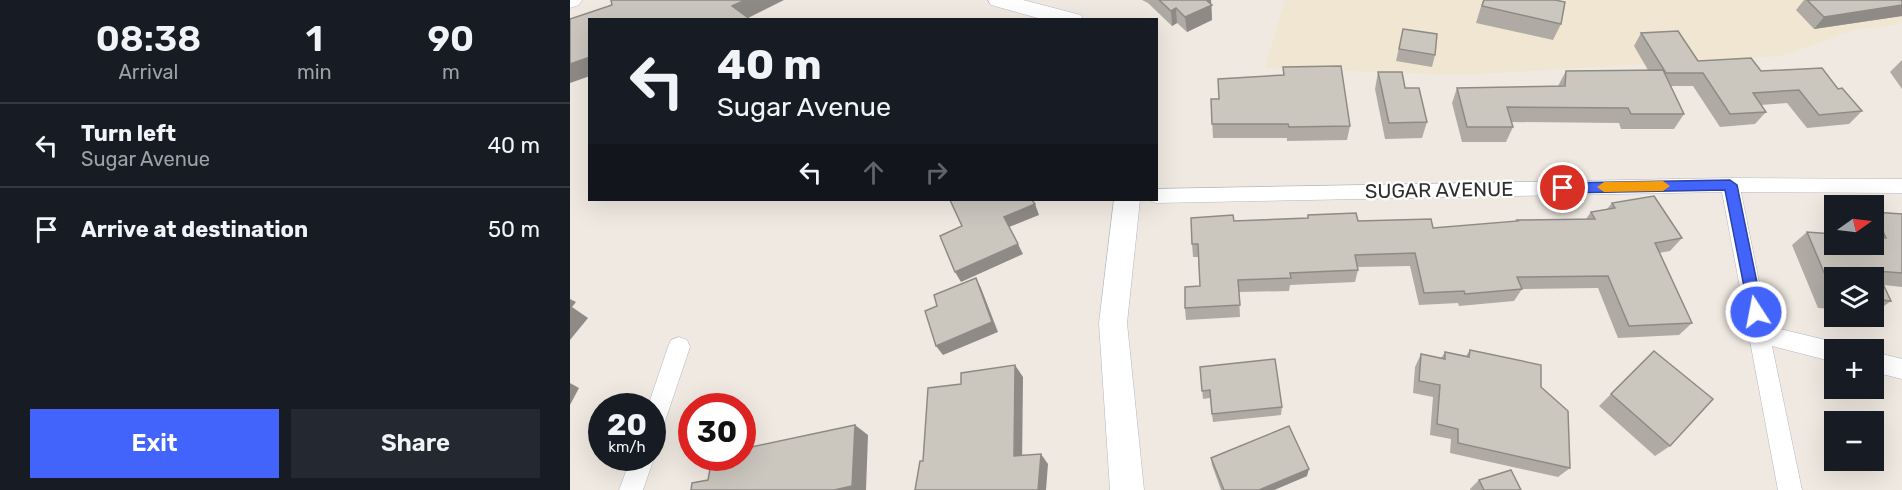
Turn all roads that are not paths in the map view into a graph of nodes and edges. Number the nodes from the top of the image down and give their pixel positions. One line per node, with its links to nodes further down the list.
1 (998, 0): 2 (main road)
2 (1066, 18)
3 (1730, 185): 4 (street, SUGAR AVENUE); 5 (street, SUGAR AVENUE); 7 (street)
4 (1902, 186)
5 (1158, 196)
6 (1127, 201): 15 (main road)
7 (1760, 333): 9 (street); 16 (street)
8 (679, 348): 12 (street)
9 (1824, 349)
10 (1884, 364): 11 (street)
11 (1902, 369)
12 (664, 393)
13 (638, 471): 14 (street)
14 (631, 490)
15 (1127, 490)
16 (1790, 490)

